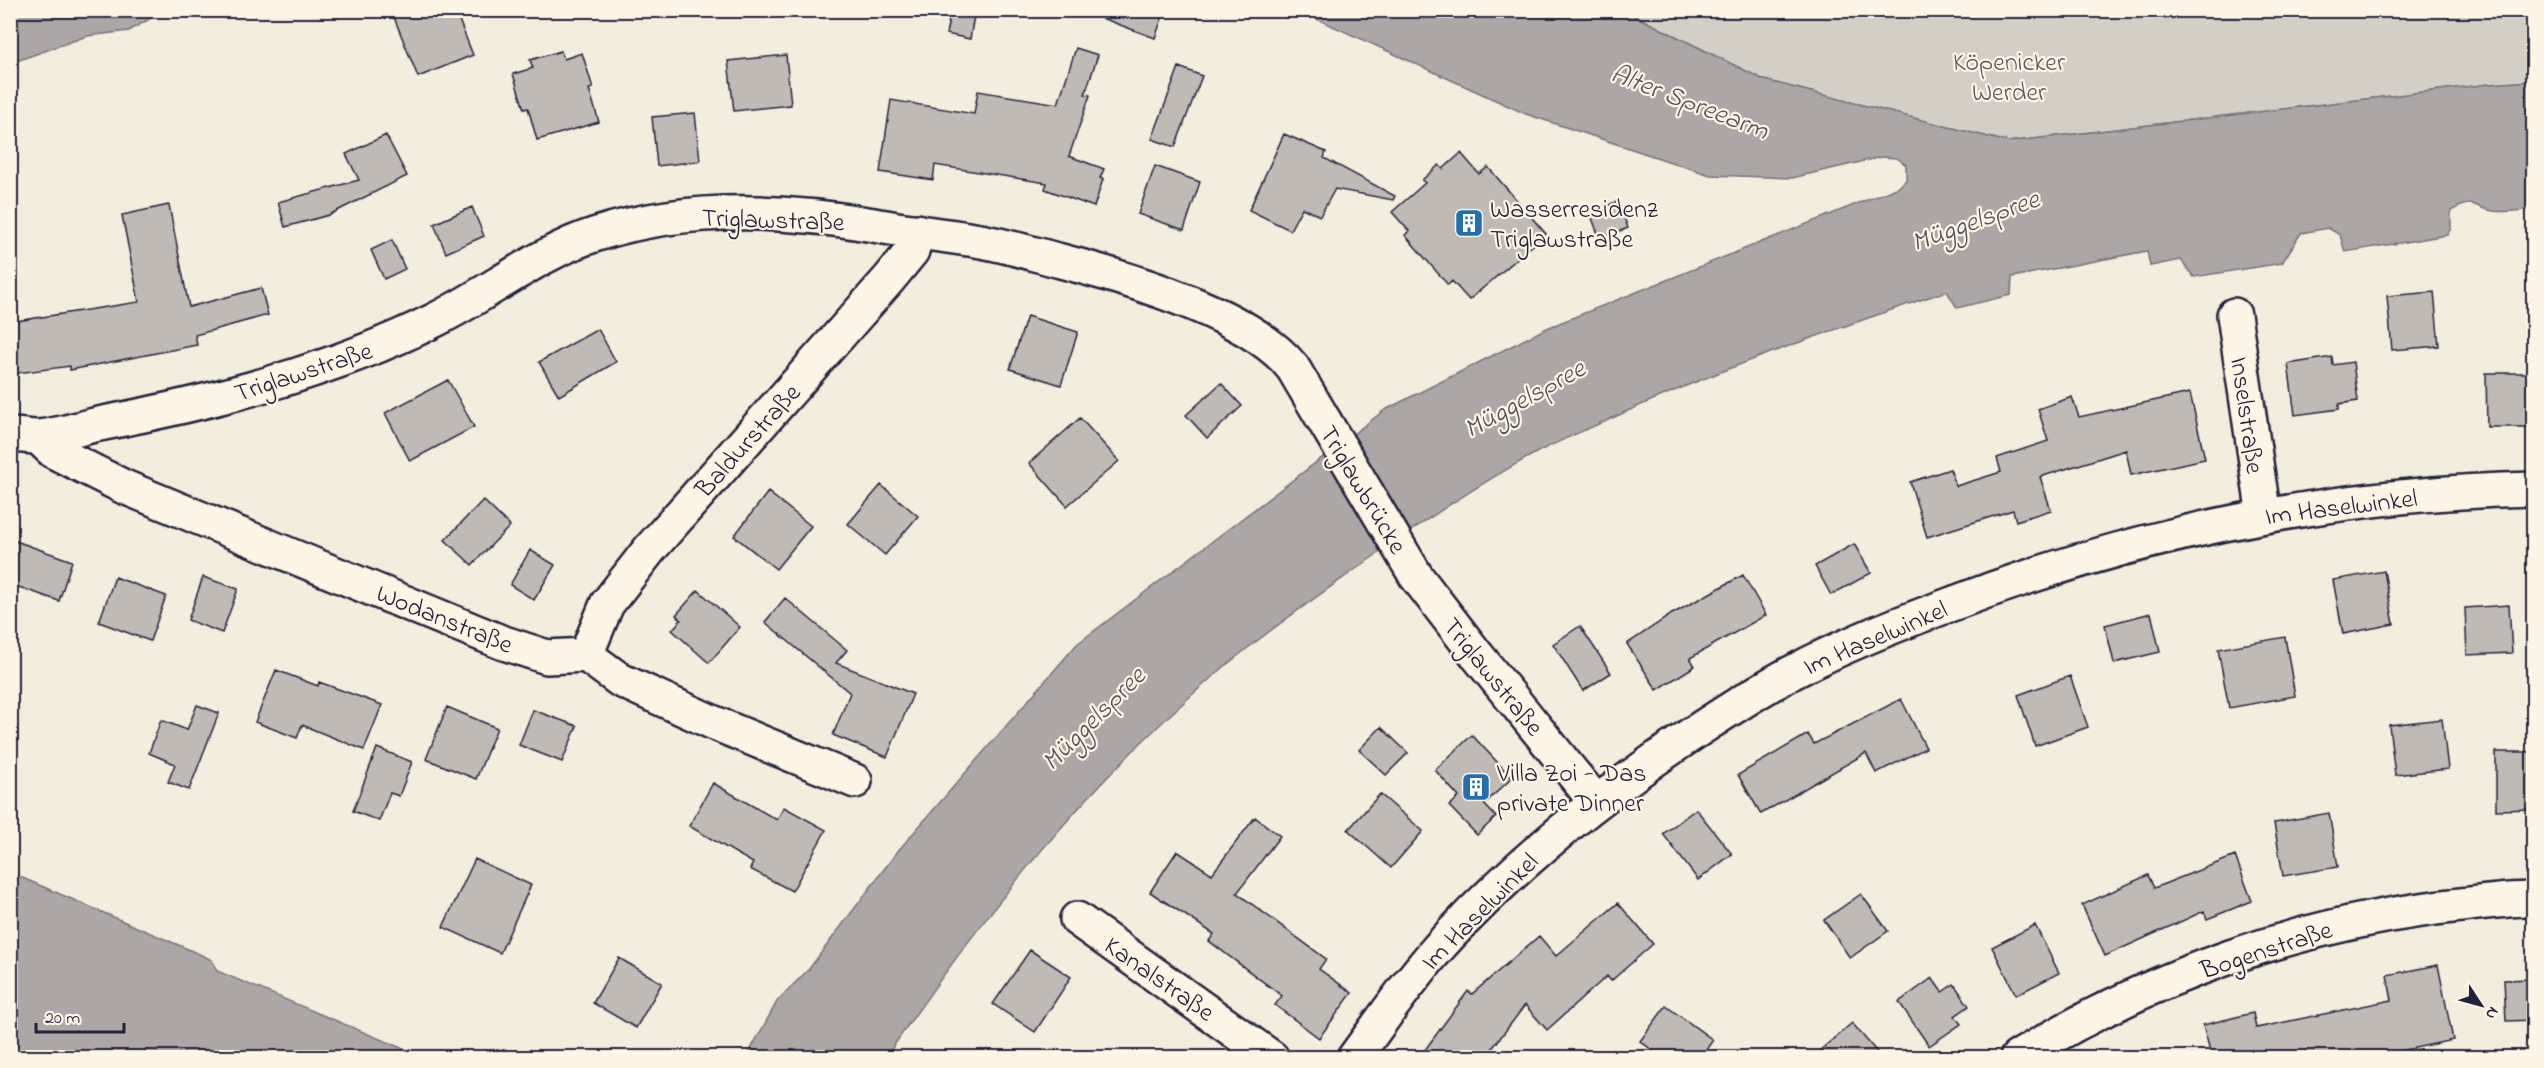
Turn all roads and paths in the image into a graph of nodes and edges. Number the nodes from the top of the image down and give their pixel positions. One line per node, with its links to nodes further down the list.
1 (916, 231): 3 (street, Triglawstraße); 4 (street, Triglawstraße); 8 (street, Baldurstraße)
2 (2234, 315): 6 (street, Inselstraße)
3 (1311, 401): 7 (street, Triglawbrücke)
4 (24, 436): 8 (street, Wodanstraße)
5 (2534, 489): 6 (street, Im Haselwinkel)
6 (2264, 516): 10 (street, Im Haselwinkel)
7 (1416, 576): 10 (street, Triglawstraße)
8 (586, 656): 9 (street)
9 (855, 781)
10 (1596, 802): 14 (street, Im Haselwinkel)
11 (2534, 899): 15 (street, Bogenstraße)
12 (1077, 919): 13 (street, Kanalstraße)
13 (1272, 1058)
14 (1354, 1058)
15 (2017, 1058)

